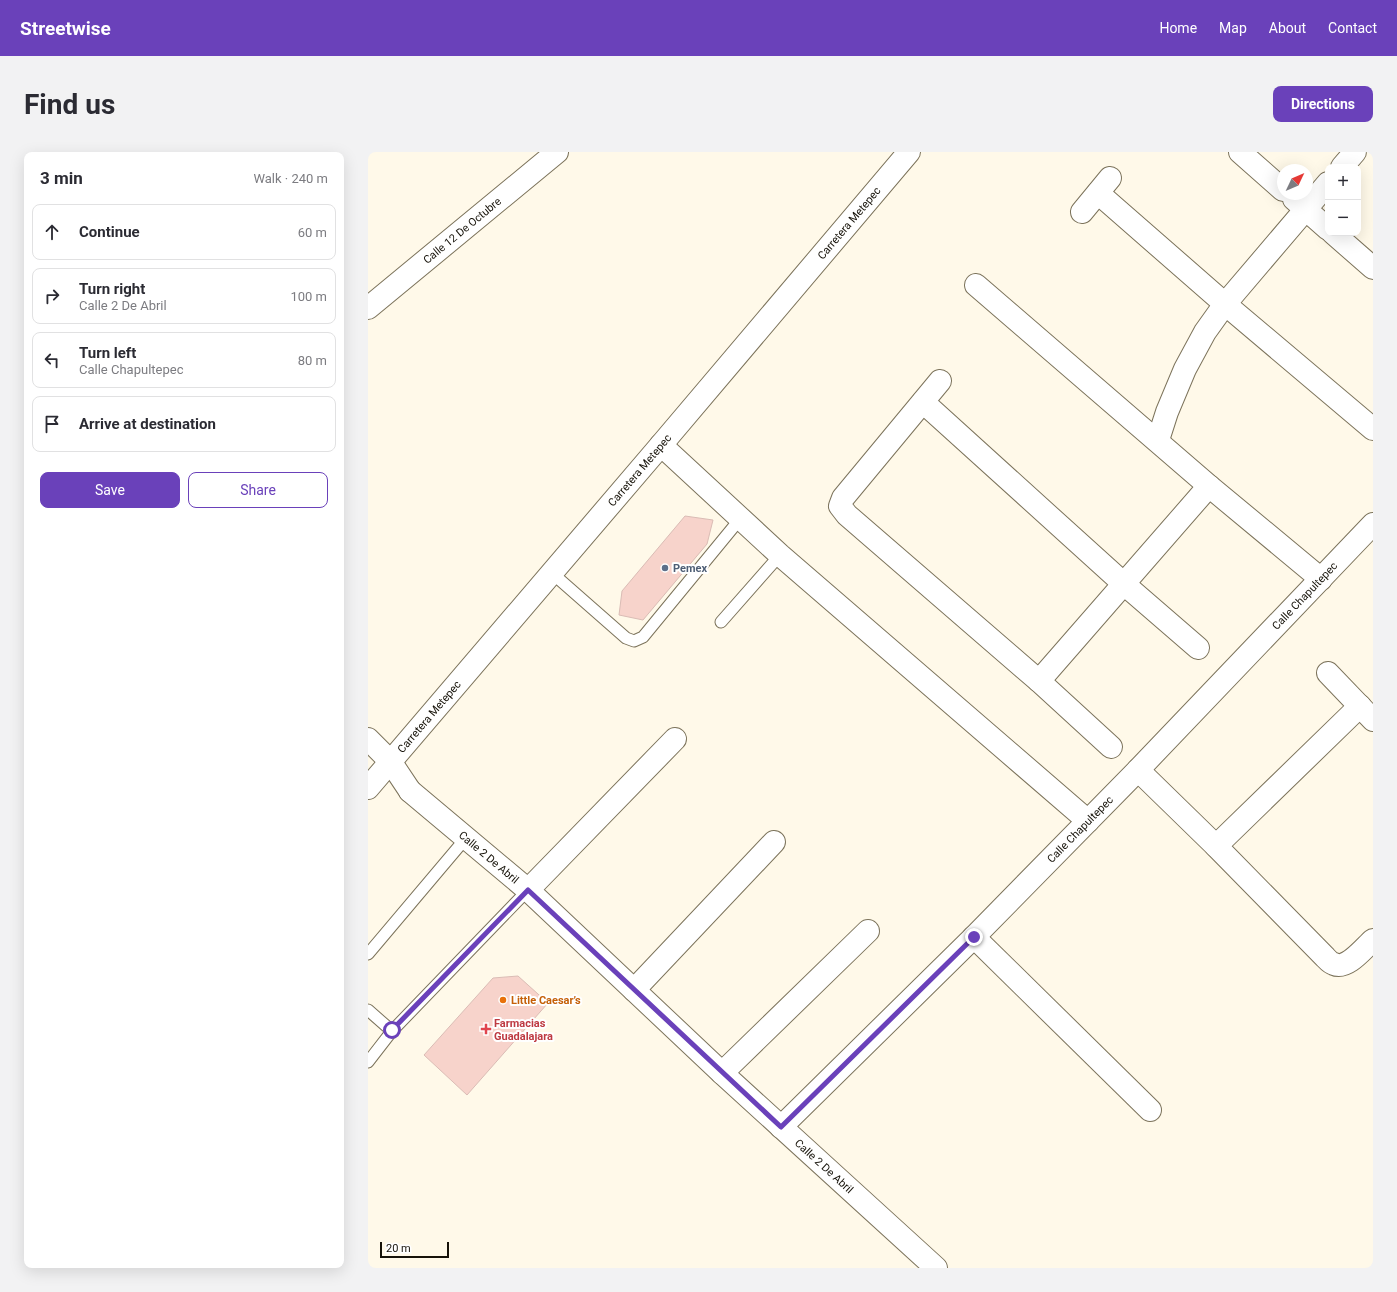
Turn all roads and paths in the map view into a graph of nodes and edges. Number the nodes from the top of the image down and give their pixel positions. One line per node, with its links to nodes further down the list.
1 (556, 152): 16 (street, Calle 12 De Octubre)
2 (909, 152): 21 (street, Carretera Metepec)
3 (1240, 152): 6 (street)
4 (1355, 152): 5 (street)
5 (1345, 164)
6 (1277, 185)
7 (1325, 186): 9 (street)
8 (1295, 200): 9 (street)
9 (1305, 209): 11 (street); 15 (street)
10 (1082, 212): 15 (street)
11 (1325, 226)
12 (1336, 236): 13 (street)
13 (1373, 268)
14 (976, 285): 20 (street)
15 (1225, 304): 19 (street); 20 (street)
16 (368, 308)
17 (940, 382): 18 (street)
18 (923, 402): 28 (street); 32 (street)
19 (1373, 429)
20 (1158, 440): 22 (street)
21 (662, 445): 23 (street); 26 (street, Carretera Metepec)
22 (1209, 486): 27 (street); 28 (street)
23 (740, 519): 25 (street); 26 (lane)
24 (1373, 524): 27 (street, Calle Chapultepec)
25 (780, 555): 29 (lane); 41 (street)
26 (552, 573): 37 (street, Carretera Metepec)
27 (1321, 579): 38 (street, Calle Chapultepec)
28 (1124, 584): 30 (street); 32 (street)
29 (721, 622)
30 (1198, 648)
31 (1328, 673): 33 (street)
32 (1039, 681): 36 (street)
33 (1366, 713): 44 (street)
34 (368, 739): 37 (street, Calle 2 De Abril)
35 (675, 739): 45 (street)
36 (1111, 747)
37 (390, 761): 39 (street, Carretera Metepec); 40 (street, Calle 2 De Abril)
38 (1138, 770): 41 (street, Calle Chapultepec); 44 (street)
39 (370, 781): 40 (street, Calle 2 De Abril)
40 (410, 790): 42 (street, Calle 2 De Abril)
41 (1088, 821): 47 (street, Calle Chapultepec)
42 (466, 838): 45 (street, Calle 2 De Abril); 49 (lane)
43 (774, 842): 50 (street)
44 (1216, 846): 48 (street)
45 (528, 890): 50 (street, Calle 2 De Abril); 52 (lane)
46 (868, 931): 54 (street)
47 (974, 937): 55 (street); 56 (street, Calle Chapultepec)
48 (1373, 940)
49 (368, 954)
50 (634, 990): 54 (street, Calle 2 De Abril)
51 (368, 1010): 52 (lane)
52 (392, 1030): 53 (lane)
53 (368, 1062)
54 (722, 1073): 56 (street, Calle 2 De Abril)
55 (1150, 1110)
56 (781, 1127): 57 (street, Calle 2 De Abril)
57 (936, 1268)

